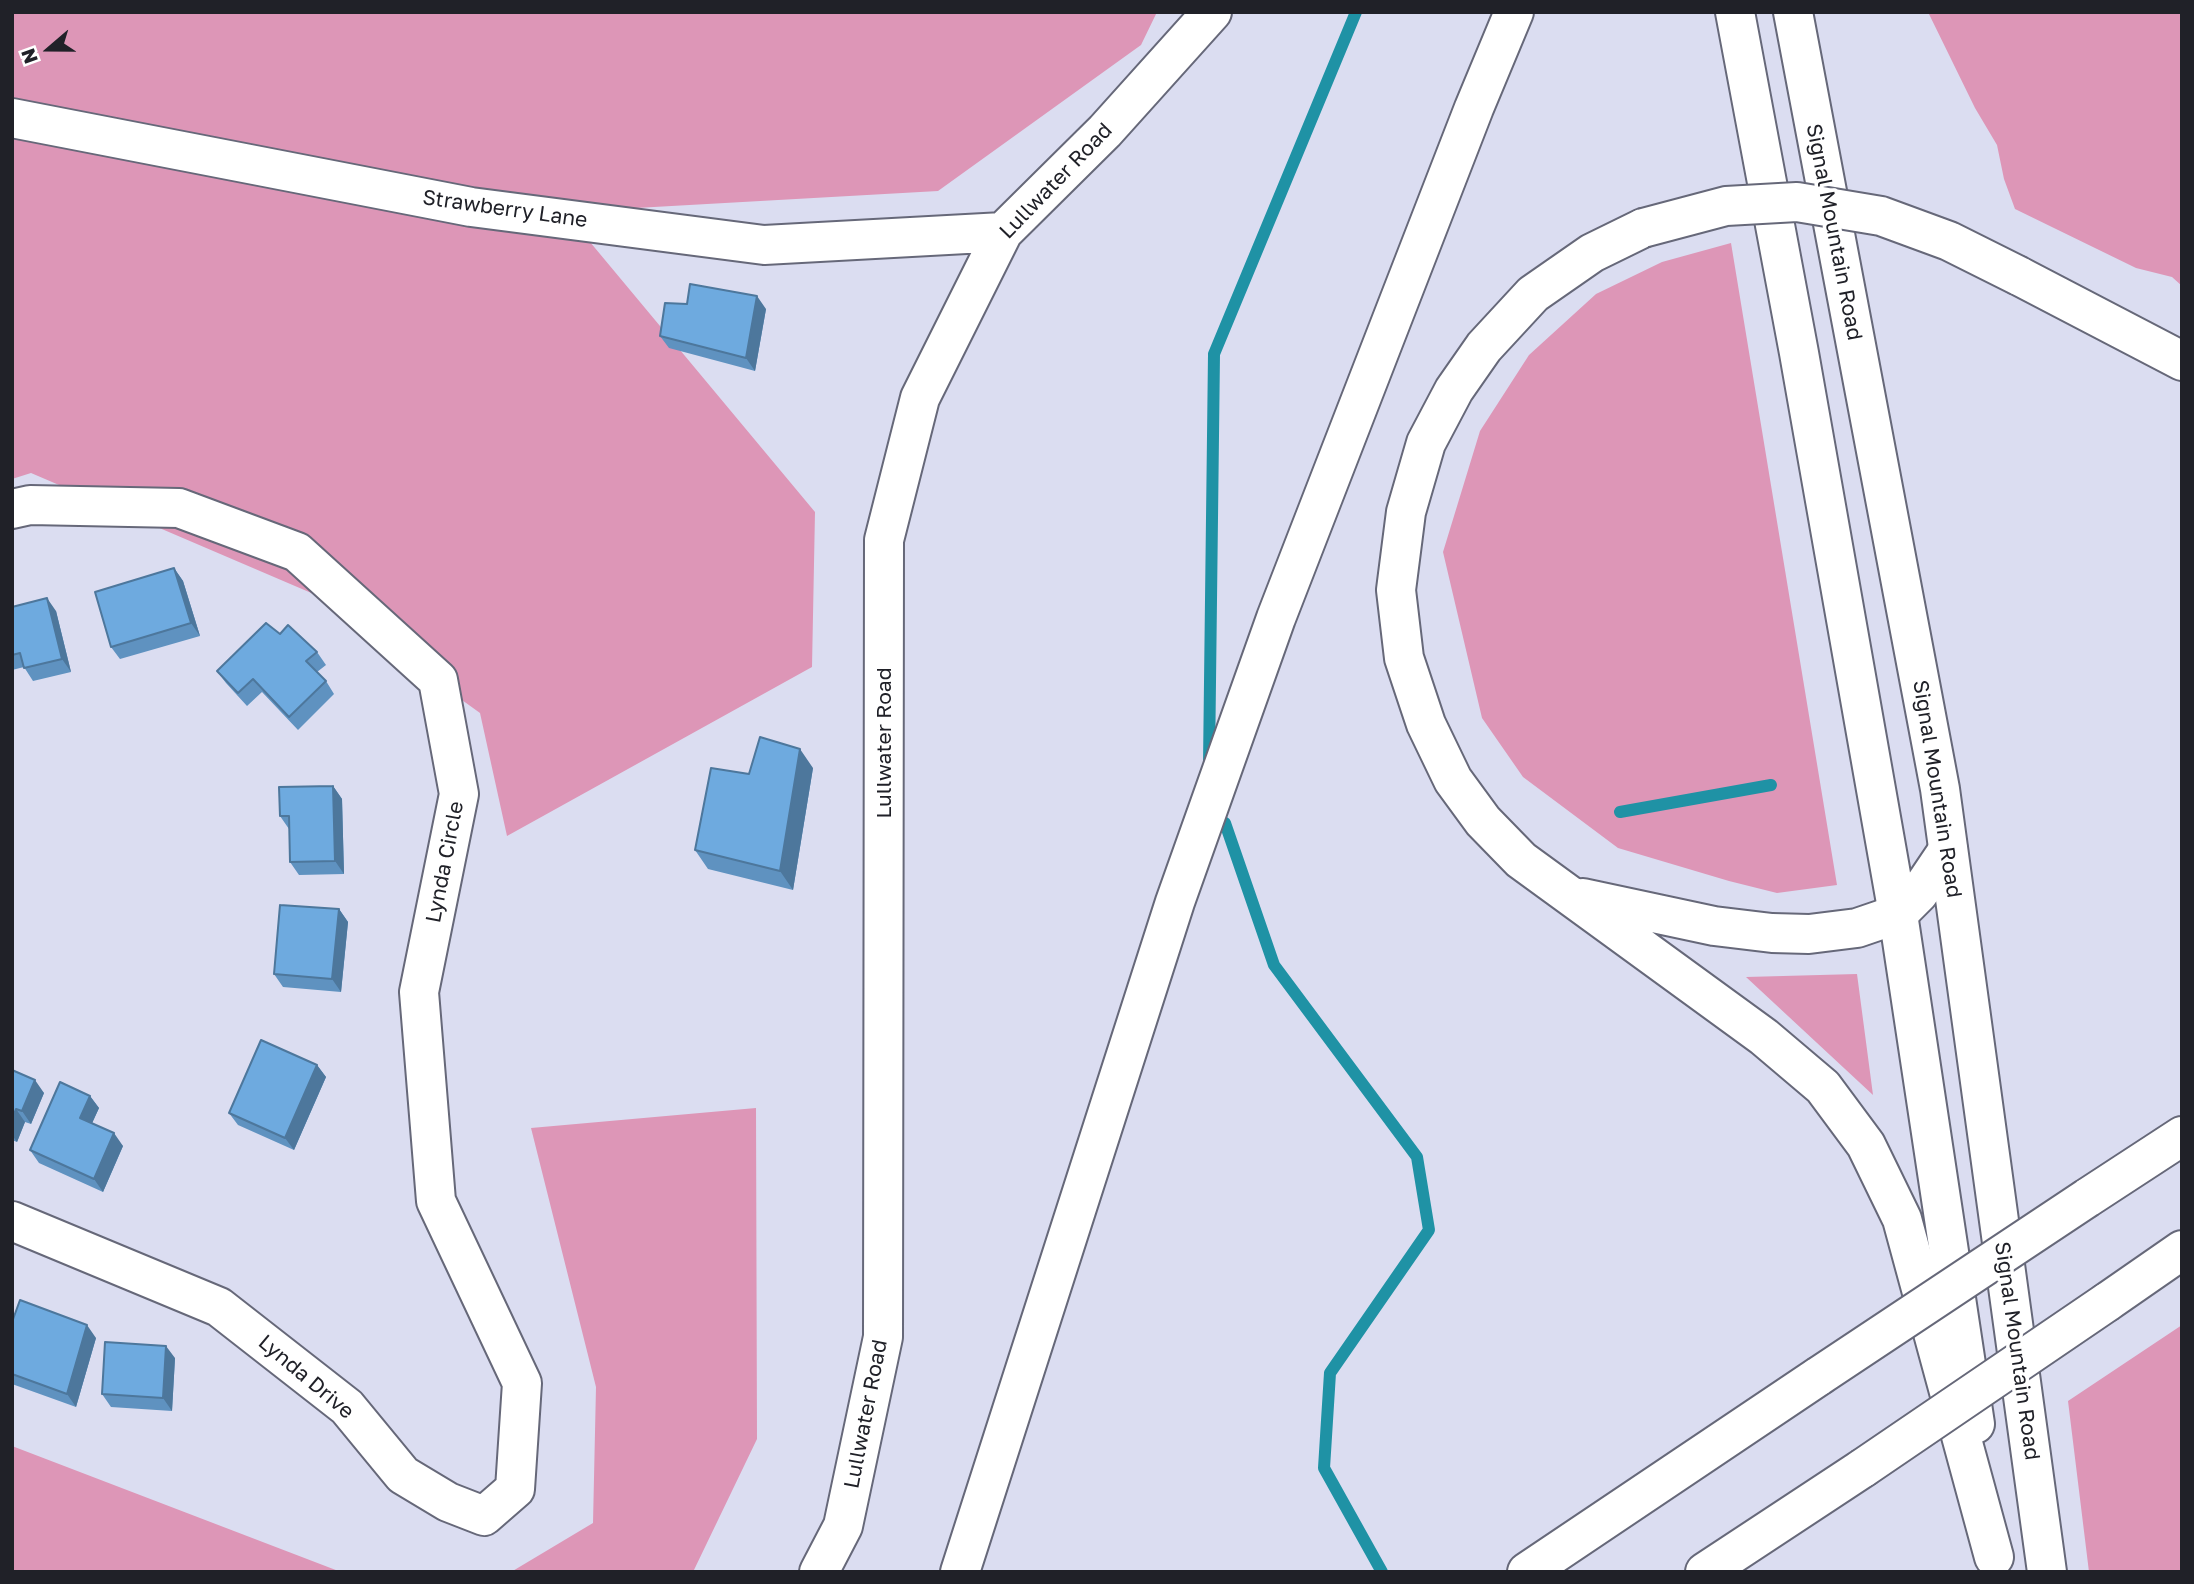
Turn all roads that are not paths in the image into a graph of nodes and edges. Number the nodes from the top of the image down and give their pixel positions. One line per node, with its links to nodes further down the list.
1 (1212, 12): 6 (main road, Lullwater Road)
2 (1514, 12): 18 (main road)
3 (1735, 12): 11 (main road)
4 (1793, 12): 9 (main road, Signal Mountain Road)
5 (12, 118): 6 (main road, Strawberry Lane)
6 (1003, 232): 17 (main road, Lullwater Road)
7 (2182, 361): 10 (main road, bridge)
8 (12, 509): 15 (main road, Lynda Circle)
9 (1948, 850): 11 (main road); 21 (main road, Signal Mountain Road)
10 (1567, 894): 11 (main road); 16 (main road)
11 (1898, 914): 16 (main road)
12 (2182, 1136): 19 (main road, bridge)
13 (12, 1221): 15 (main road, Lynda Drive)
14 (2182, 1250): 20 (main road, bridge)
15 (522, 1383)
16 (1996, 1564)
17 (819, 1572)
18 (960, 1572)
19 (1527, 1572)
20 (1705, 1572)
21 (2047, 1572)

